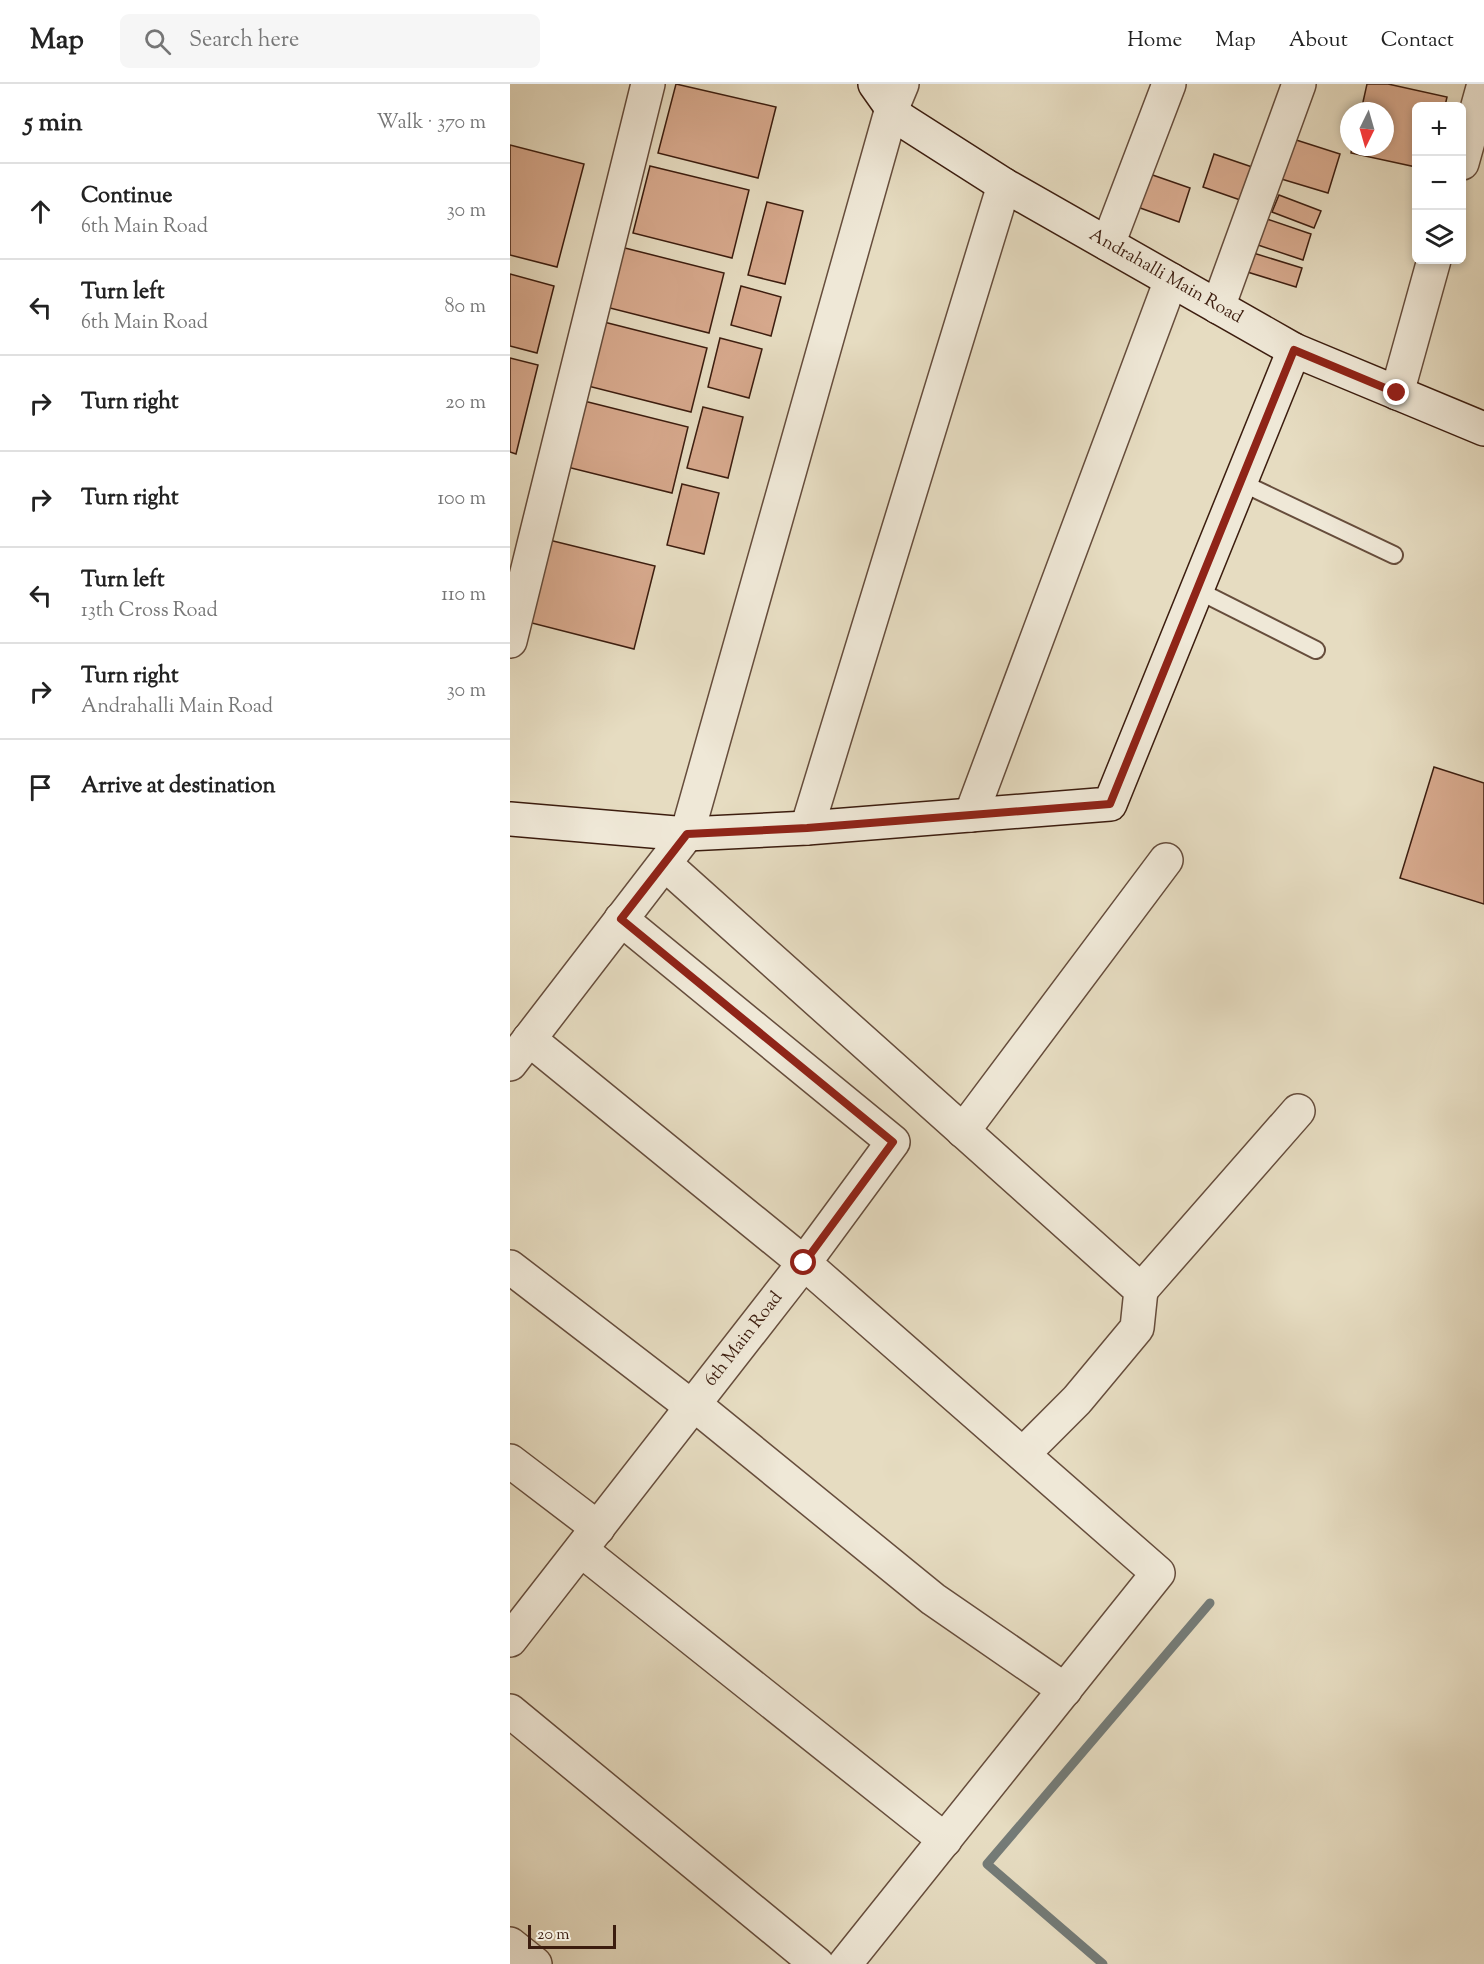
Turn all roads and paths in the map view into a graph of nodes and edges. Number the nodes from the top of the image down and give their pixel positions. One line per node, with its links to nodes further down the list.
1 (648, 84): 18 (street)
2 (1169, 84): 8 (street)
3 (1299, 84): 11 (street)
4 (1484, 84): 6 (street)
5 (890, 92): 7 (street, Andrahalli Main Road); 23 (street)
6 (1463, 156)
7 (1004, 185): 8 (street, Andrahalli Main Road); 22 (street)
8 (1108, 244): 10 (street, Andrahalli Main Road)
9 (1433, 264): 13 (street)
10 (1171, 280): 11 (street, Andrahalli Main Road); 20 (street)
11 (1218, 307): 12 (street, Andrahalli Main Road)
12 (1294, 350): 13 (street, Andrahalli Main Road); 15 (street)
13 (1397, 393): 14 (street, Andrahalli Main Road)
14 (1484, 429)
15 (1240, 482): 16 (lane); 17 (street)
16 (1394, 555)
17 (1197, 590): 19 (lane); 20 (street)
18 (510, 641)
19 (1316, 650)
20 (971, 815): 22 (street)
21 (510, 819): 23 (street)
22 (807, 828): 23 (street)
23 (687, 834): 25 (street)
24 (1166, 860): 29 (street)
25 (665, 864): 26 (street); 29 (street)
26 (621, 919): 27 (street); 30 (street, 6th Main Road)
27 (520, 1052): 30 (street)
28 (1298, 1111): 32 (street)
29 (963, 1131): 32 (street)
30 (804, 1263): 33 (street, 6th Main Road); 34 (street)
31 (510, 1267): 33 (street)
32 (1140, 1290): 34 (street)
33 (692, 1407): 36 (street, 6th Main Road); 38 (street)
34 (1023, 1455): 38 (street)
35 (510, 1461): 36 (street)
36 (589, 1539): 37 (street, 6th Main Road); 40 (street)
37 (510, 1640)
38 (1065, 1690): 40 (street)
39 (510, 1711): 43 (street)
40 (945, 1840): 44 (street)
41 (510, 1944): 42 (street)
42 (535, 1964)
43 (817, 1964)
44 (845, 1964)

